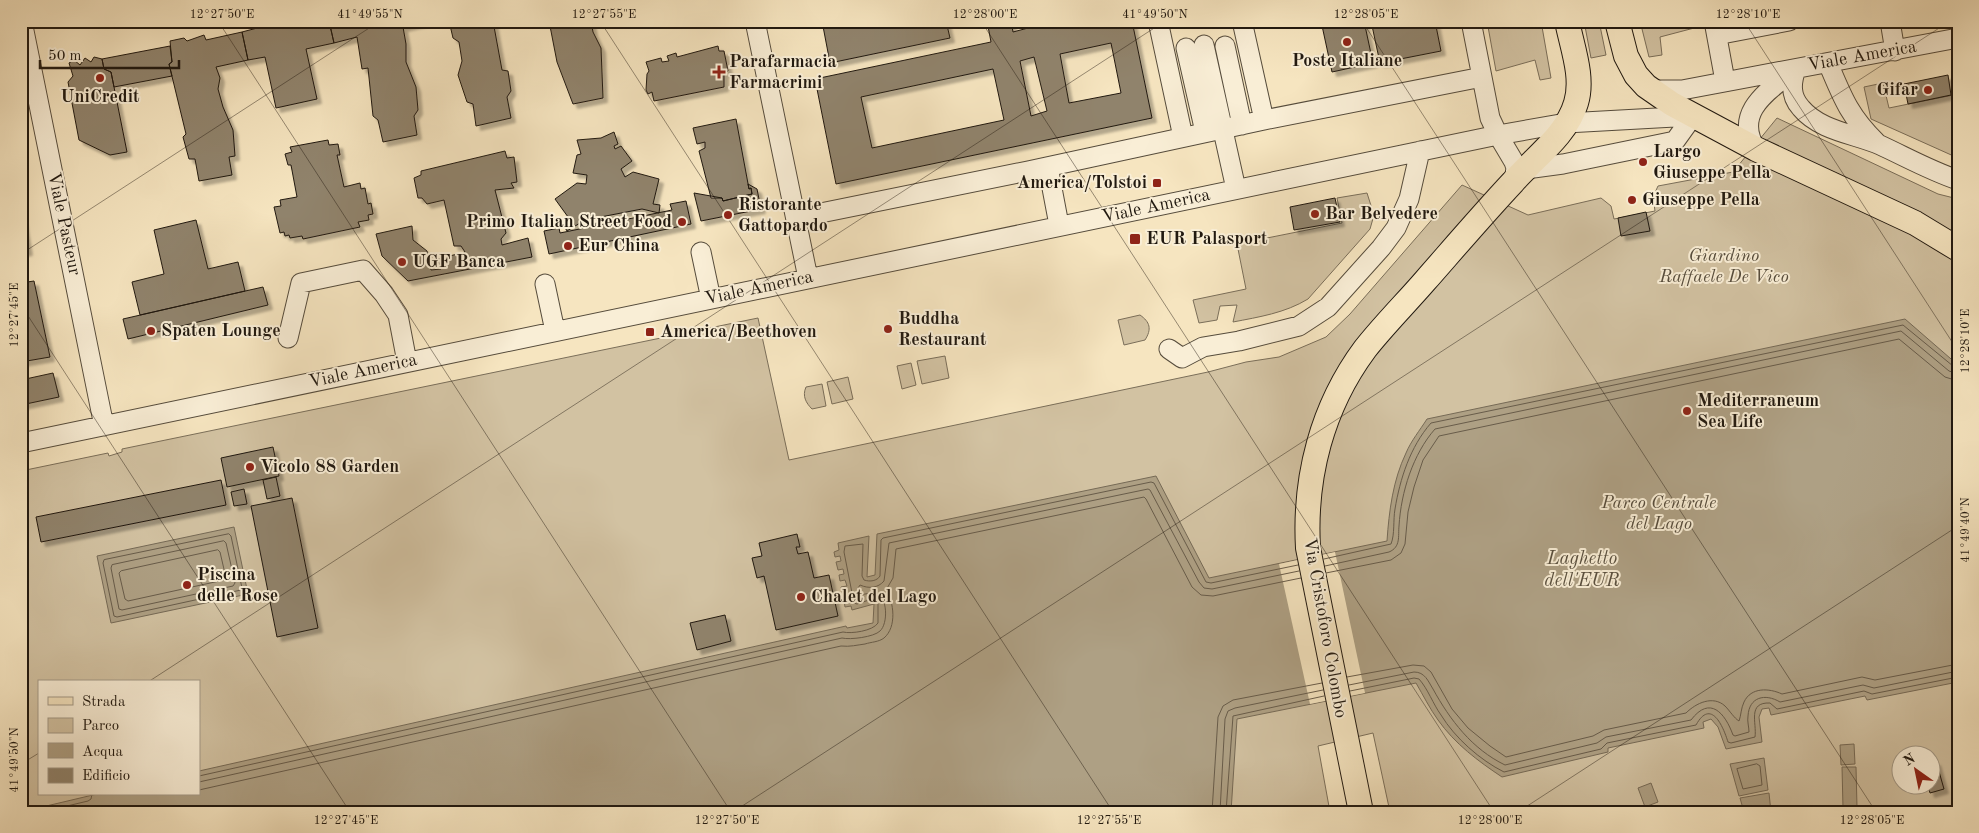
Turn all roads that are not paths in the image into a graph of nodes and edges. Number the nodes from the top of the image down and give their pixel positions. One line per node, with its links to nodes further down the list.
1 (22, 21): 15 (street, Viale Pasteur)
2 (755, 21): 36 (street)
3 (1158, 21): 28 (street)
4 (1242, 21): 23 (street)
5 (1471, 21): 18 (street)
6 (1567, 21): 24 (main road, Via Cristoforo Colombo)
7 (1617, 21): 20 (main road)
8 (1790, 21): 10 (street)
9 (1890, 21): 14 (street)
10 (1721, 27): 19 (street)
11 (1958, 38): 14 (street, Viale America)
12 (1195, 46): 26 (street)
13 (1225, 46): 25 (street)
14 (1894, 51): 16 (street, Viale America)
15 (25, 56): 21 (street, Viale Pasteur)
16 (1828, 63): 17 (street, Viale America); 29 (street)
17 (1796, 68): 19 (street, Viale America); 29 (street); 30 (street, Viale America)
18 (1482, 77): 23 (street); 27 (street)
19 (1725, 81): 20 (street, Viale America)
20 (1651, 90): 22 (main road)
21 (30, 100): 47 (street, Viale Pasteur)
22 (1693, 116): 24 (street); 30 (main road); 33 (street)
23 (1264, 120): 25 (street)
24 (1566, 123): 27 (street); 33 (main road, Via Cristoforo Colombo)
25 (1242, 125): 26 (street)
26 (1214, 131): 28 (street); 35 (street)
27 (1498, 135): 31 (street, Viale America); 33 (street)
28 (1183, 137): 32 (street)
29 (1878, 144): 34 (street)
30 (1756, 149): 38 (main road)
31 (1420, 151): 35 (street, Viale America); 45 (street)
32 (1048, 167): 36 (street); 37 (street)
33 (1520, 175): 49 (main road, Via Cristoforo Colombo)
34 (1958, 180)
35 (1236, 189): 37 (street, Viale America)
36 (796, 218): 40 (street)
37 (1059, 225): 40 (street, Viale America)
38 (1958, 248)
39 (701, 252): 42 (street)
40 (808, 278): 42 (street, Viale America)
41 (546, 284): 43 (street)
42 (711, 298): 43 (street, Viale America)
43 (556, 331): 46 (street, Viale America)
44 (288, 338): 46 (street)
45 (1169, 349)
46 (407, 362): 47 (street, Viale America)
47 (104, 426): 48 (street, Viale America)
48 (21, 443)
49 (1361, 812)

